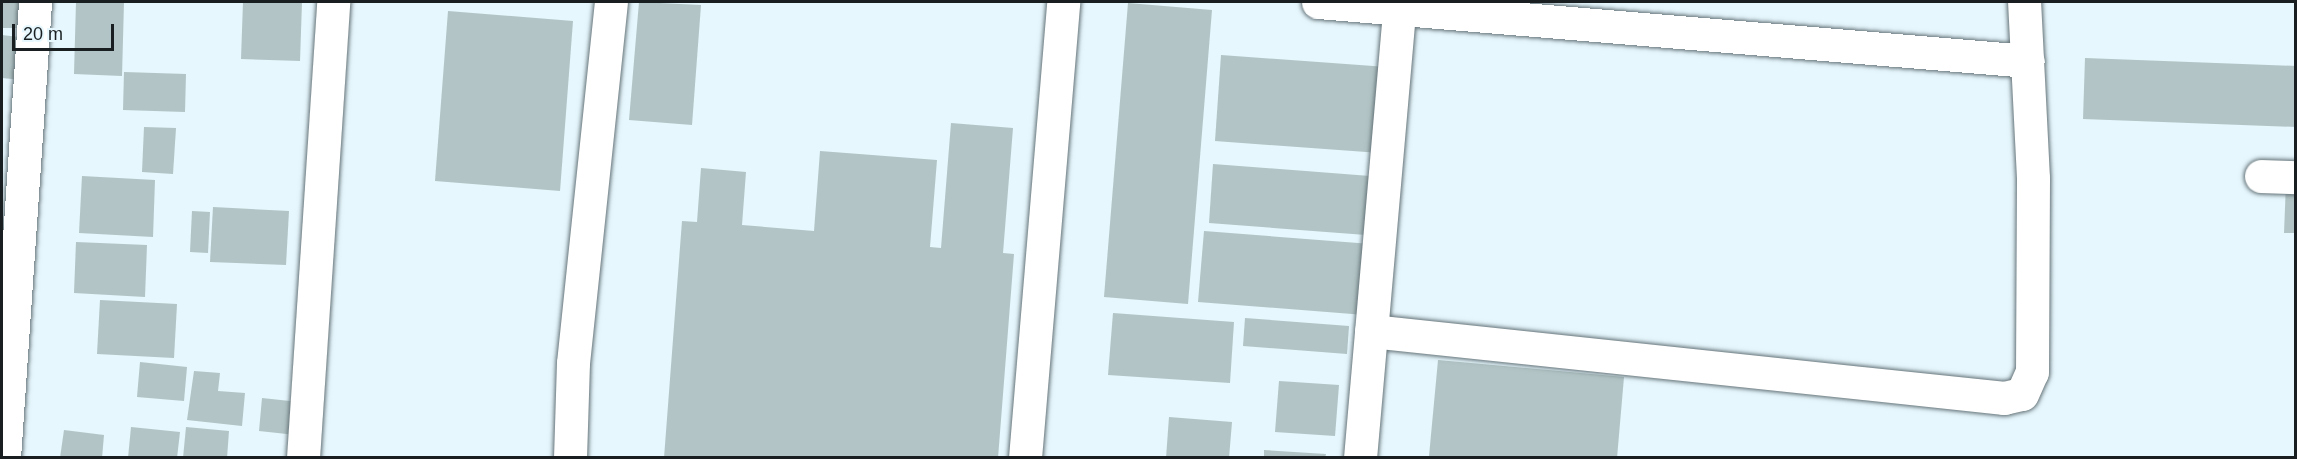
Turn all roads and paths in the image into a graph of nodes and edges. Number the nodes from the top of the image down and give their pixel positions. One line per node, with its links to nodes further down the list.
1 (34, 2): 12 (street)
2 (333, 2): 13 (street)
3 (610, 2): 14 (street)
4 (1063, 2): 15 (street)
5 (1318, 2): 7 (street)
6 (2024, 2): 8 (street)
7 (1399, 8): 8 (street); 11 (street)
8 (2028, 61): 11 (street)
9 (2260, 176): 10 (street)
10 (2295, 177)
11 (1371, 331): 16 (street)
12 (4, 458)
13 (303, 458)
14 (570, 458)
15 (1025, 458)
16 (1360, 458)

